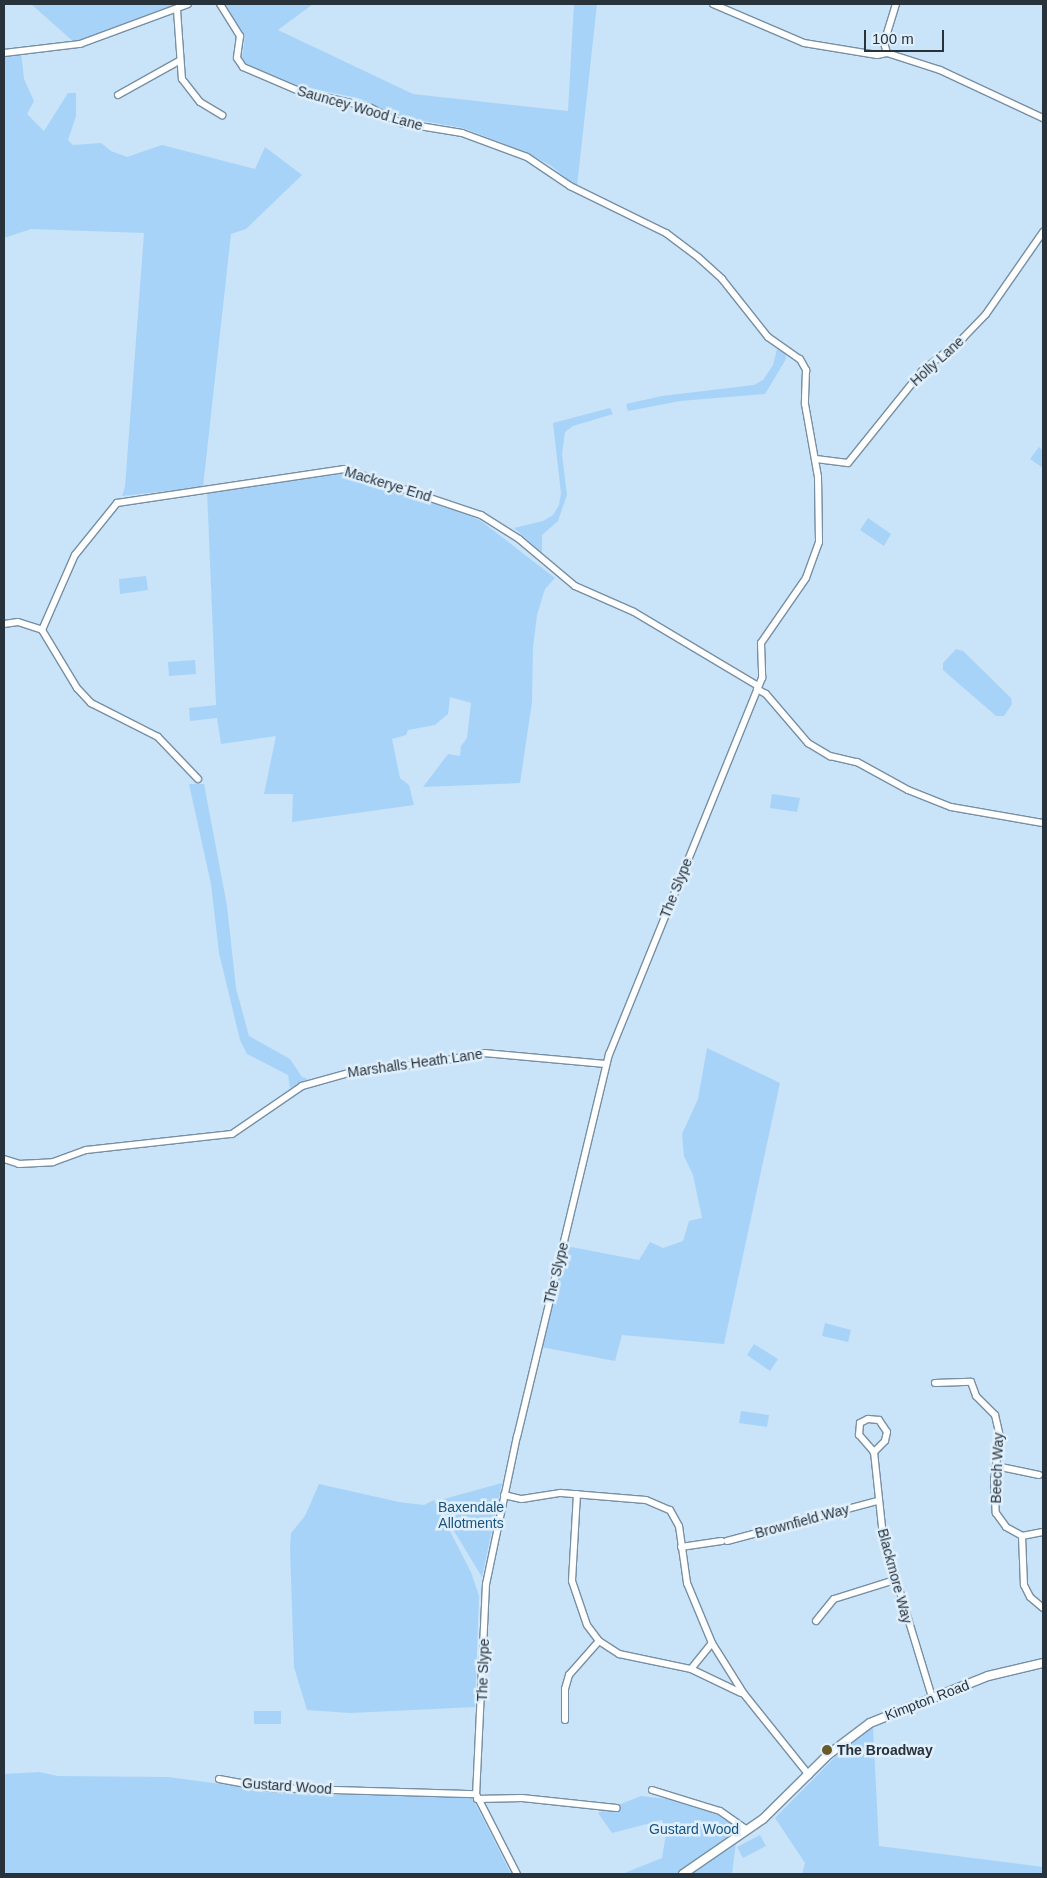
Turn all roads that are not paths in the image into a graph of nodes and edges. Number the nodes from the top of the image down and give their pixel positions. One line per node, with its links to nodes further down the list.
1 (188, 4): 5 (street)
2 (220, 4): 13 (street, Sauncey Wood Lane)
3 (713, 4): 7 (street)
4 (896, 4): 7 (street)
5 (177, 10): 6 (street); 8 (street)
6 (4, 53)
7 (887, 53): 11 (street)
8 (179, 61): 9 (street); 10 (street)
9 (118, 95)
10 (222, 116)
11 (1043, 118)
12 (1043, 232): 13 (street, Holly Lane)
13 (816, 459): 16 (street, Sauncey Wood Lane)
14 (4, 624): 15 (street)
15 (42, 630): 17 (street, Mackerye End); 19 (street)
16 (762, 676): 17 (street, Sauncey Wood Lane); 18 (street, Sauncey Wood Lane)
17 (757, 688): 18 (street, Mackerye End); 21 (street, The Slype)
18 (766, 694): 20 (street)
19 (198, 779)
20 (1043, 824)
21 (606, 1064): 22 (street, Marshalls Heath Lane); 28 (street, The Slype)
22 (4, 1159)
23 (935, 1383): 25 (street, Beech Way)
24 (874, 1452): 24 (street); 29 (street, Blackmore Way)
25 (996, 1466): 26 (street); 31 (street, Beech Way)
26 (1040, 1475)
27 (577, 1494): 28 (street); 32 (street); 36 (street)
28 (504, 1495): 46 (street, The Slype)
29 (877, 1500): 32 (street, Brownfield Way); 33 (street, Blackmore Way)
30 (1043, 1532): 31 (street)
31 (1022, 1536): 34 (street)
32 (681, 1546): 37 (street)
33 (895, 1580): 35 (street); 41 (street, Blackmore Way)
34 (1043, 1608)
35 (816, 1621)
36 (599, 1641): 39 (street); 42 (street)
37 (712, 1643): 39 (street); 40 (street)
38 (1043, 1663): 41 (street, Kimpton Road)
39 (691, 1669): 40 (street)
40 (744, 1694): 43 (street)
41 (932, 1697): 43 (street, Kimpton Road)
42 (565, 1720)
43 (809, 1775): 48 (street, Kimpton Road)
44 (219, 1779): 46 (street, Gustard Wood)
45 (652, 1790): 48 (street)
46 (476, 1797): 47 (street, Gustard Wood); 49 (street)
47 (616, 1808)
48 (747, 1830): 50 (street, Kimpton Road)
49 (517, 1874)
50 (683, 1874)

